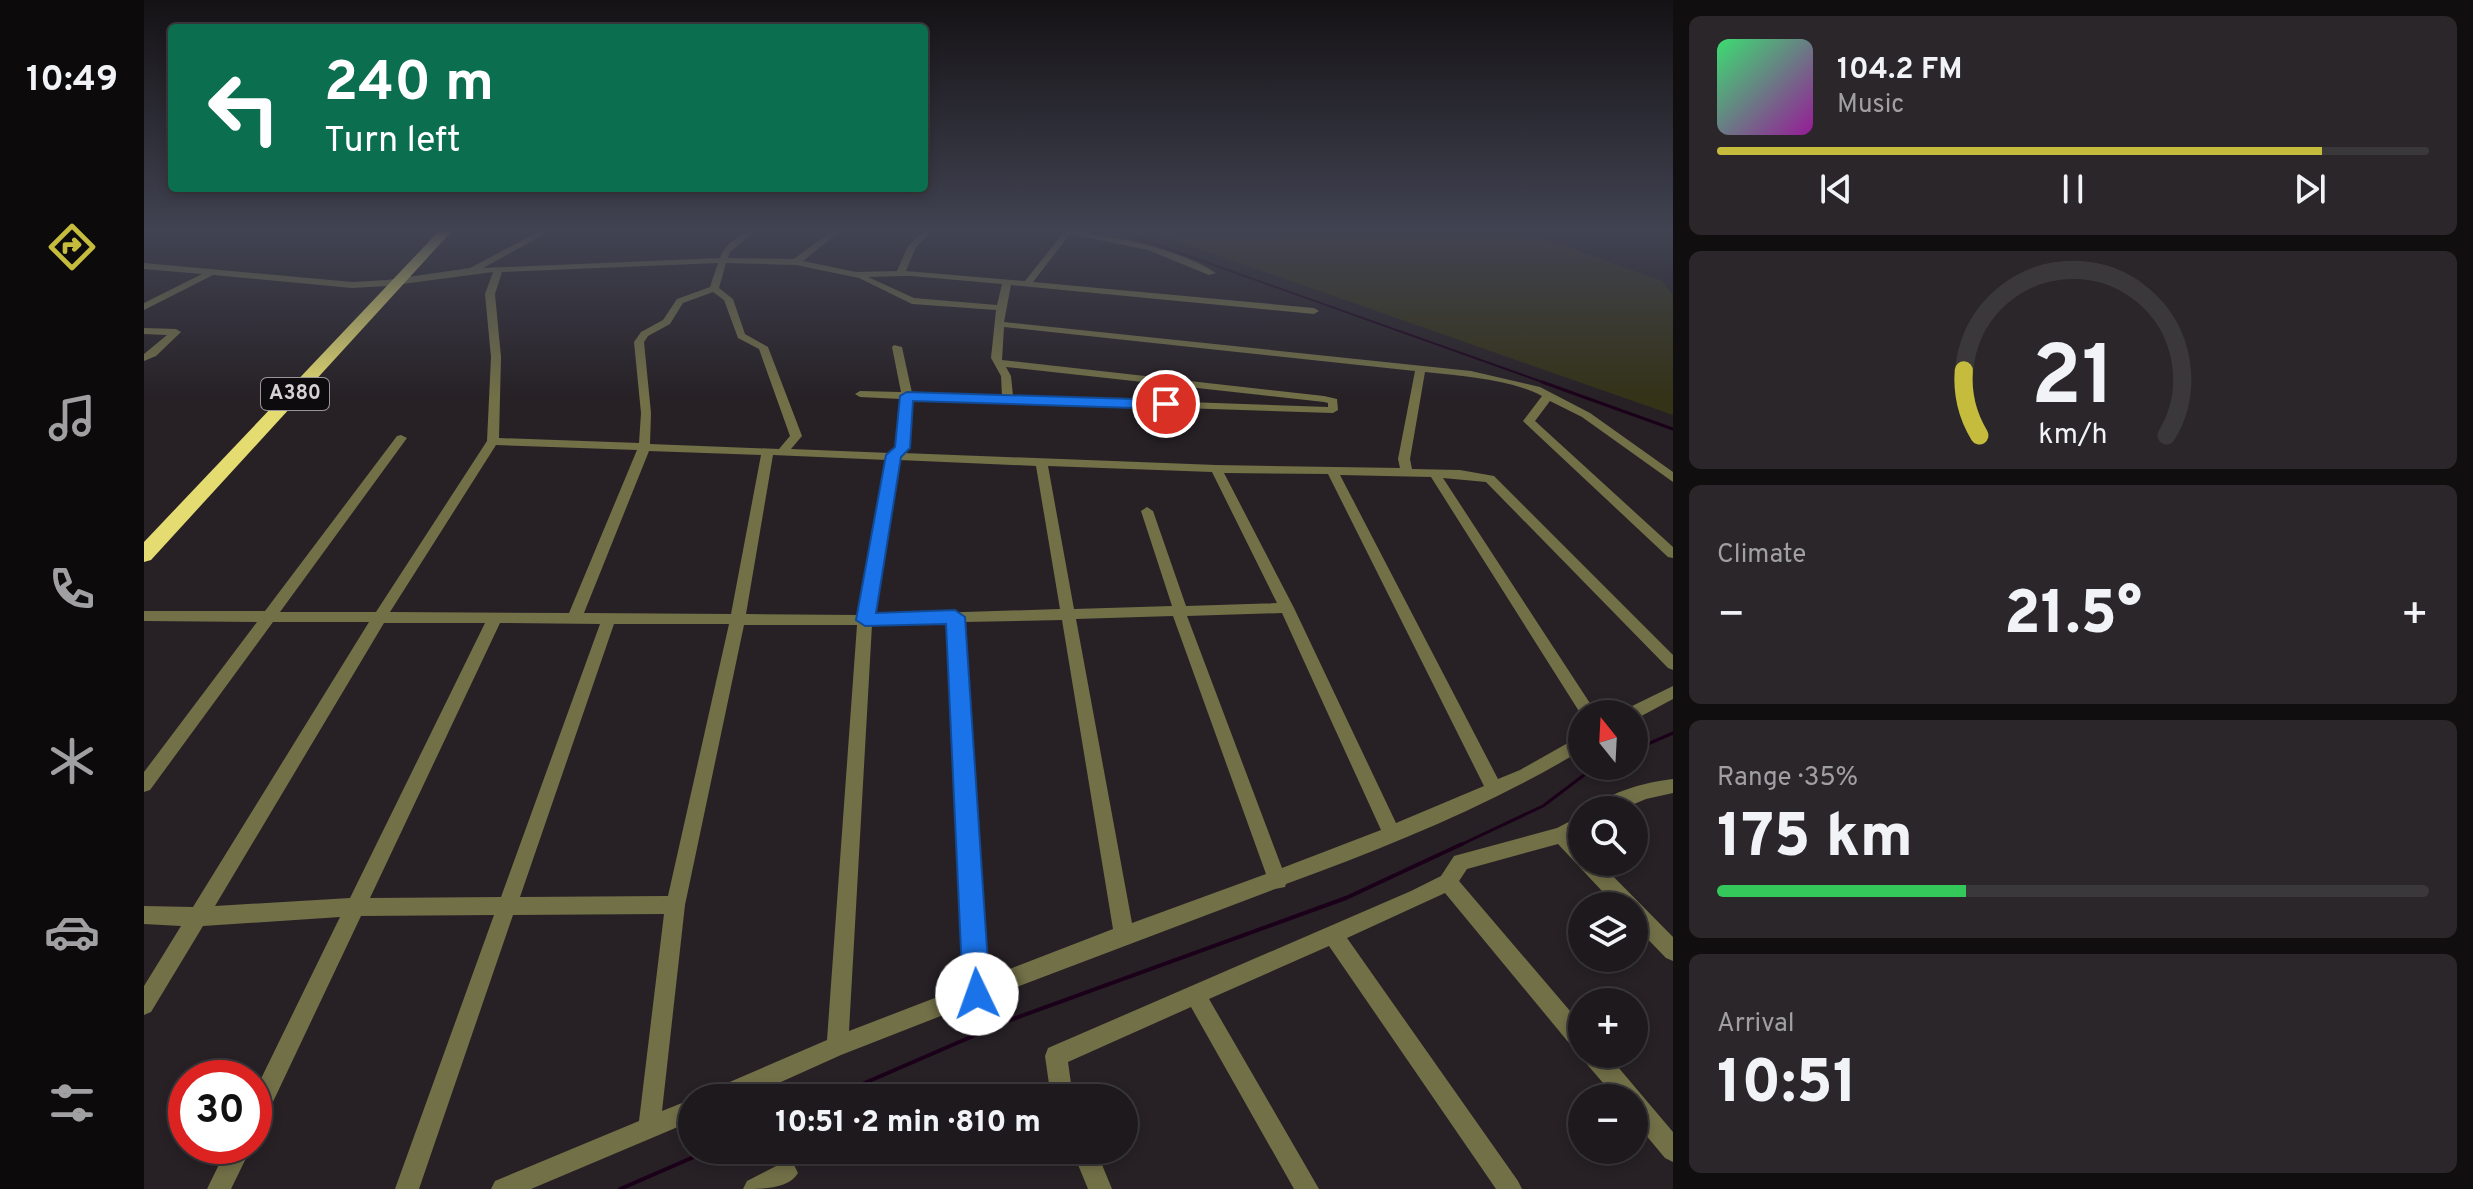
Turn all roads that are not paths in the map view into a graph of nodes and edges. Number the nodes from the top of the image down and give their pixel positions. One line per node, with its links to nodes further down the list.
1 (182, 287): 9 (street)
2 (388, 287): 34 (highway, A380)
3 (388, 287): 36 (highway, A380)
4 (492, 287): 23 (street)
5 (883, 287): 10 (street)
6 (1006, 287): 10 (street)
7 (1074, 287): 11 (street)
8 (714, 289): 24 (street); 25 (street)
9 (144, 307)
10 (1001, 308): 12 (street)
11 (1314, 311)
12 (1000, 324): 16 (street); 17 (street)
13 (144, 331): 15 (street)
14 (897, 347): 19 (street)
15 (144, 358)
16 (1001, 363): 21 (street); 21 (street)
17 (1421, 368): 20 (street); 29 (street)
18 (860, 394): 19 (street)
19 (907, 396): 21 (street); 26 (street)
20 (1548, 396): 32 (street); 35 (street)
21 (1008, 398)
22 (401, 438): 41 (street)
23 (493, 441): 24 (street); 42 (street)
24 (644, 448): 25 (street); 43 (street)
25 (776, 450): 26 (street); 44 (street)
26 (894, 455): 27 (street); 48 (street)
27 (1041, 461): 28 (street); 39 (street)
28 (1216, 469): 30 (street); 37 (street)
29 (1407, 472): 30 (street); 31 (street)
30 (1333, 473): 56 (street)
31 (1435, 474): 49 (street); 51 (street)
32 (1673, 478)
33 (1147, 511): 38 (street)
34 (144, 540)
35 (1673, 554)
36 (144, 555)
37 (1287, 608): 38 (street); 59 (street)
38 (1178, 611): 39 (street); 63 (street)
39 (1066, 614): 45 (street); 72 (street)
40 (144, 616): 41 (street)
41 (269, 616): 42 (street); 54 (street)
42 (380, 617): 46 (street); 70 (street)
43 (575, 617): 46 (street); 47 (street)
44 (738, 617): 47 (street); 48 (street); 66 (street)
45 (955, 617): 48 (street); 75 (street)
46 (495, 618): 68 (street)
47 (609, 618): 67 (street)
48 (865, 620): 79 (street)
49 (1673, 664)
50 (1673, 692): 52 (street)
51 (1580, 700)
52 (1648, 705)
53 (1568, 750): 56 (street)
54 (144, 785)
55 (1673, 786): 57 (street)
56 (1493, 787): 59 (street)
57 (1628, 796)
58 (1568, 831): 60 (street)
59 (1392, 833): 63 (street)
60 (1561, 835): 61 (street); 64 (street)
61 (1568, 842)
62 (1600, 876): 65 (street)
63 (1278, 881): 72 (street)
64 (1448, 882): 73 (street); 78 (street)
65 (1616, 892)
66 (675, 905): 67 (street); 87 (street)
67 (509, 906): 68 (street); 92 (street)
68 (356, 907): 70 (street); 81 (street)
69 (144, 915): 70 (street)
70 (196, 917): 77 (street)
71 (1648, 925): 74 (street)
72 (1124, 935): 75 (street)
73 (1334, 936): 76 (street); 98 (street)
74 (1673, 951)
75 (977, 994): 79 (street)
76 (1195, 994): 83 (street); 97 (street)
77 (144, 1005)
78 (1568, 1024)
79 (837, 1046): 82 (street)
80 (1605, 1068): 84 (street)
81 (272, 1080)
82 (751, 1084)
83 (1060, 1084)
84 (1618, 1084)
85 (678, 1116): 87 (street)
86 (1648, 1120): 88 (street)
87 (649, 1129): 93 (street)
88 (1673, 1150)
89 (231, 1164): 91 (street)
90 (1090, 1164): 96 (street)
91 (219, 1189)
92 (407, 1189)
93 (503, 1189)
94 (755, 1189): 95 (street)
95 (784, 1189)
96 (1100, 1189)
97 (1307, 1189)
98 (1510, 1189)

